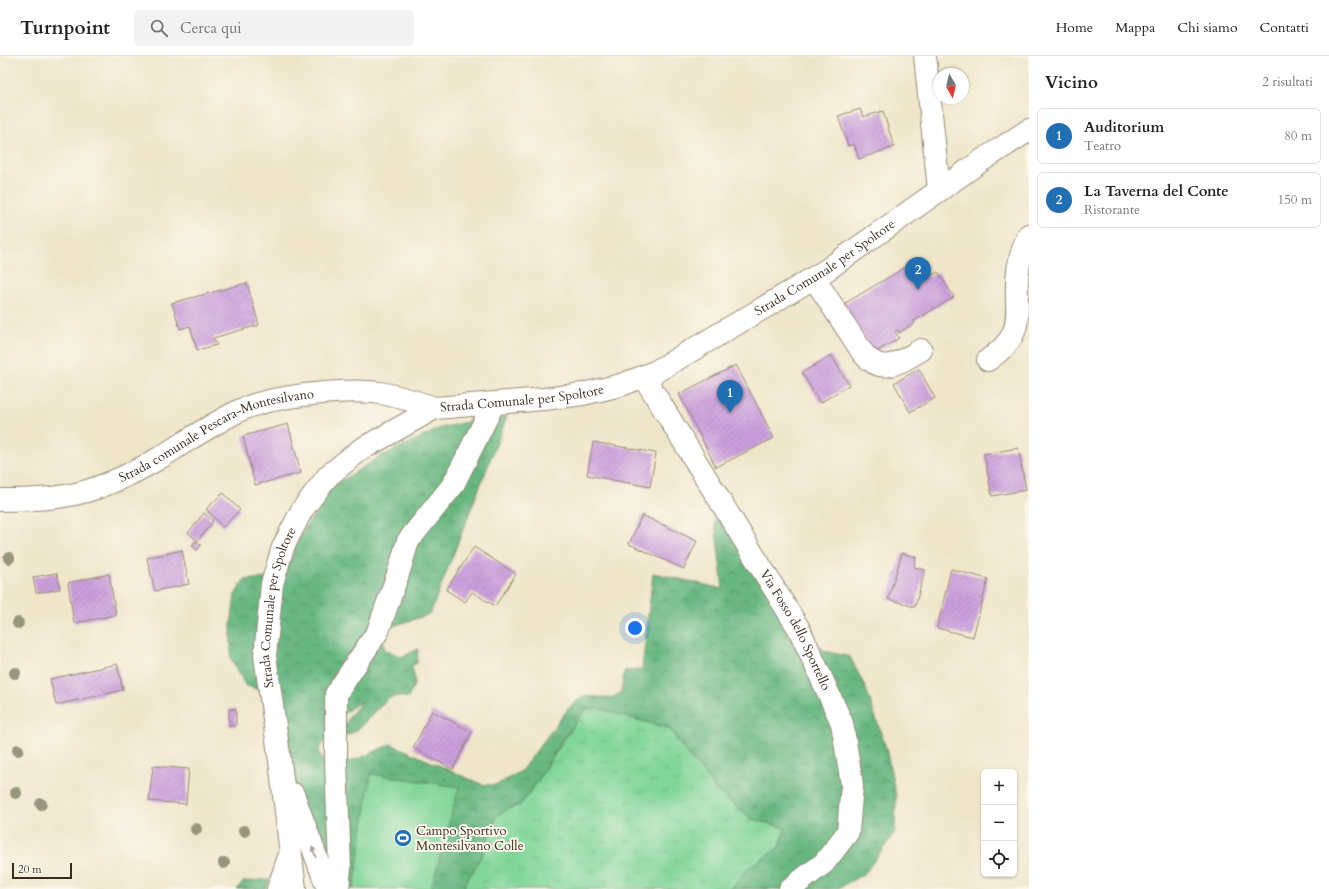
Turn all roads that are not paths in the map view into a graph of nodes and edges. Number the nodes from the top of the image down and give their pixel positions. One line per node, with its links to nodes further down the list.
1 (925, 56): 3 (street)
2 (1029, 130): 3 (street, Strada Comunale per Spoltore)
3 (939, 190): 5 (street, Strada Comunale per Spoltore)
4 (1029, 235): 7 (street)
5 (814, 278): 6 (street); 8 (street, Strada Comunale per Spoltore)
6 (921, 350)
7 (988, 360)
8 (644, 376): 9 (street, Strada Comunale per Spoltore); 19 (street, Via Fosso dello Sportello)
9 (494, 403): 10 (street, Strada Comunale per Spoltore); 18 (street)
10 (435, 408): 11 (street, Strada comunale Pescara-Montesilvano); 12 (street, Strada Comunale per Spoltore)
11 (0, 500)
12 (280, 762): 13 (street, Strada Comunale per Spoltore); 17 (street, one-way to 12)
13 (291, 850): 14 (street, Strada Comunale per Spoltore); 15 (street, Strada Comunale per Spoltore); 16 (street)
14 (278, 889)
15 (295, 889)
16 (316, 889)
17 (328, 889)
18 (338, 889)
19 (790, 889)

